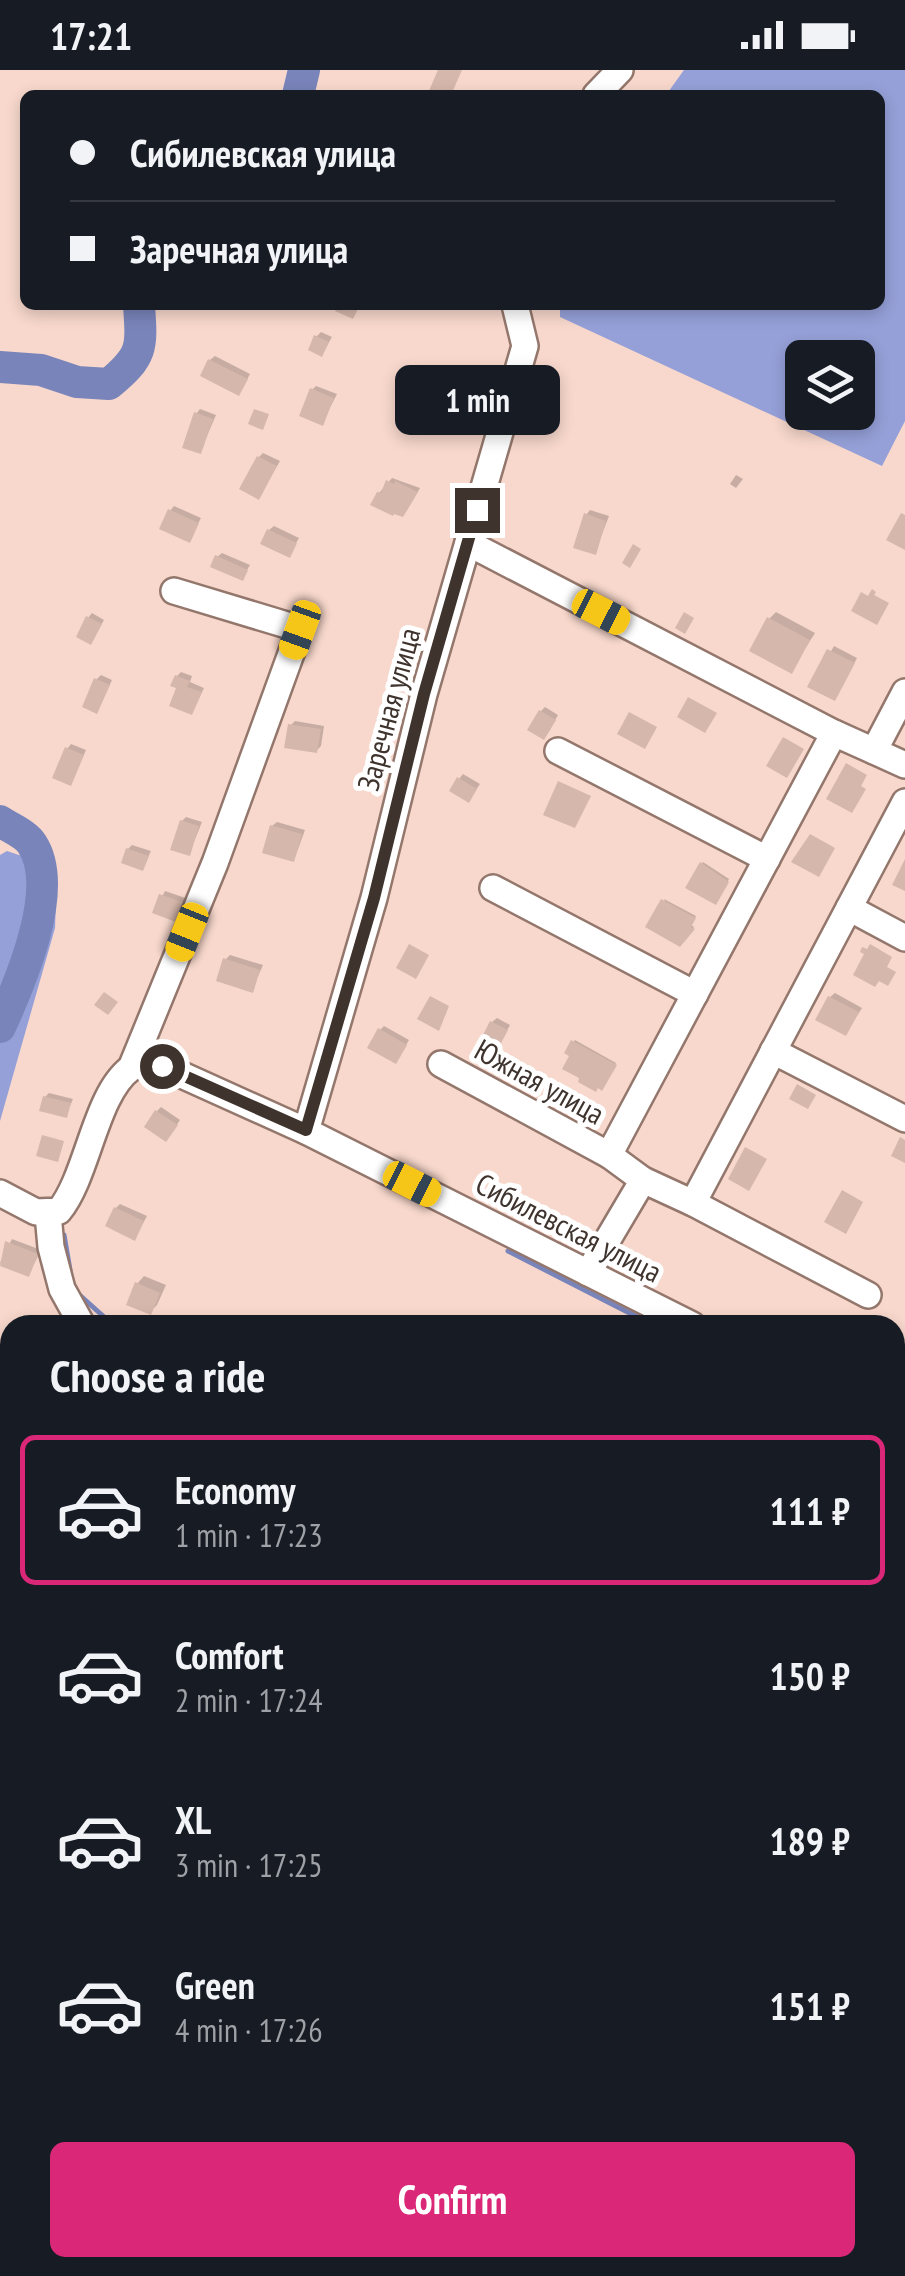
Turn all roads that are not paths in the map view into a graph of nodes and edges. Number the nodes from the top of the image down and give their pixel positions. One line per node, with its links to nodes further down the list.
1 (620, 70): 2 (street)
2 (601, 90)
3 (516, 310): 4 (street, Заречная улица)
4 (468, 543): 7 (street); 21 (street, Заречная улица)
5 (174, 591): 19 (street)
6 (905, 692): 9 (street)
7 (834, 733): 9 (street); 12 (street)
8 (558, 751): 12 (street)
9 (874, 751): 10 (street)
10 (905, 765)
11 (905, 802): 14 (street)
12 (766, 859): 16 (street)
13 (493, 888): 16 (street)
14 (849, 908): 15 (street); 17 (street)
15 (905, 938)
16 (694, 994): 22 (street)
17 (774, 1052): 20 (street); 25 (street)
18 (441, 1064): 22 (street, Южная улица)
19 (131, 1068): 21 (street, Сибилевская улица); 26 (street)
20 (905, 1119)
21 (306, 1130): 27 (street, Сибилевская улица)
22 (608, 1155): 23 (street, Южная улица)
23 (643, 1180): 25 (street, Южная улица); 27 (street)
24 (0, 1193): 26 (street)
25 (693, 1204): 28 (street, Южная улица)
26 (48, 1214): 29 (street)
27 (588, 1273): 30 (street, Сибилевская улица)
28 (868, 1295)
29 (77, 1315)
30 (672, 1315)

